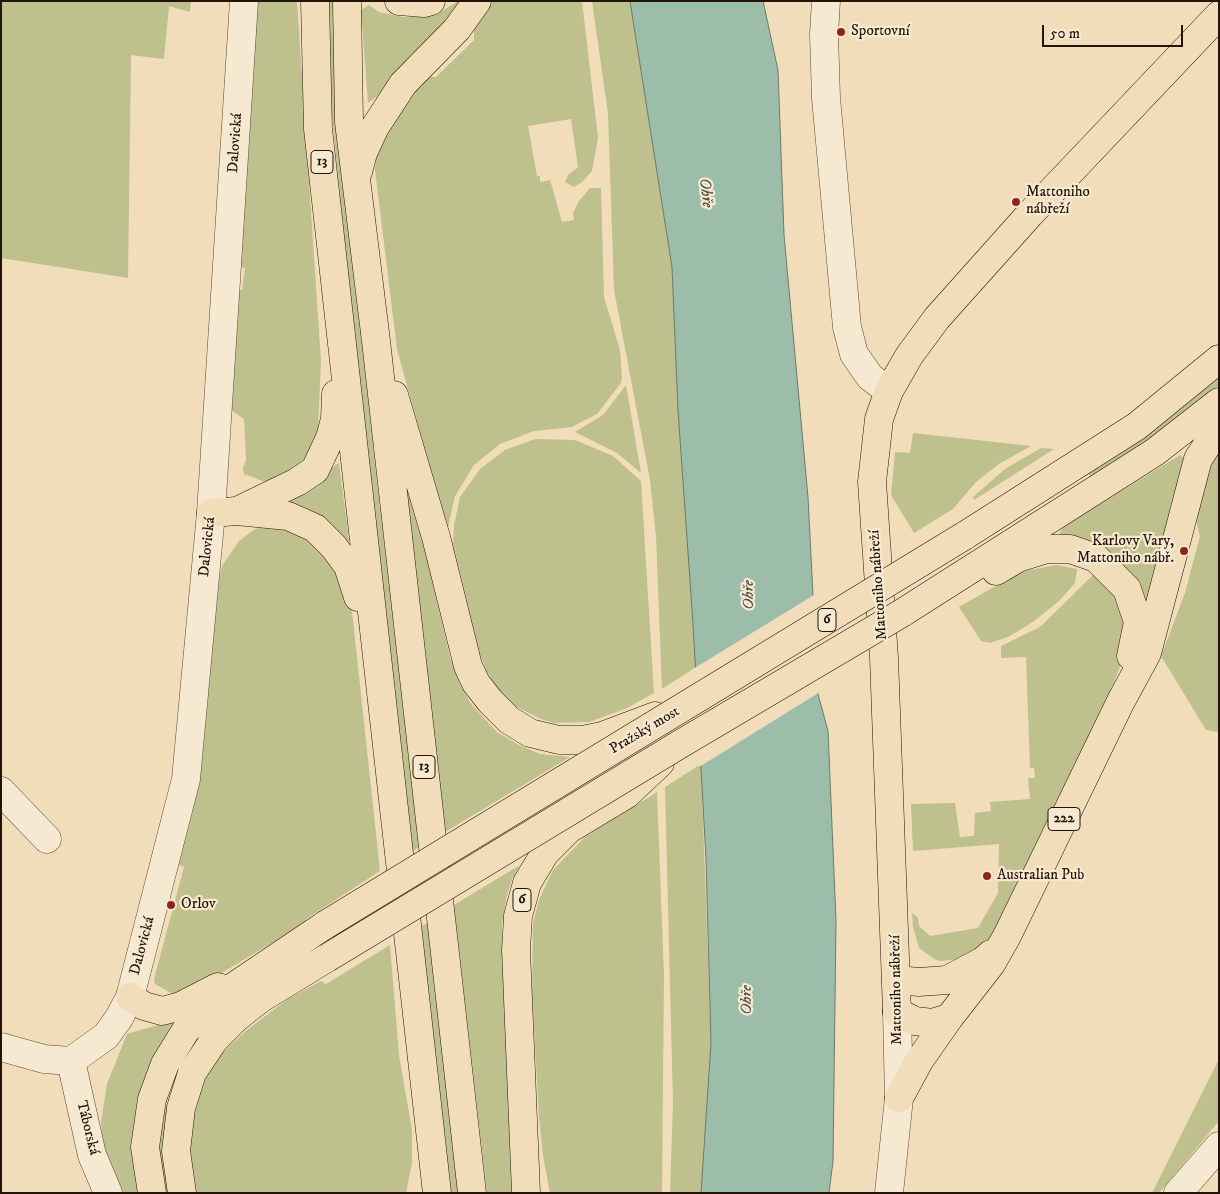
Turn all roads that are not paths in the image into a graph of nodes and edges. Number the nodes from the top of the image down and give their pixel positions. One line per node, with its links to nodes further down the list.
1 (244, 1): 16 (street, Dalovická)
2 (315, 1): 10 (main road, 13)
3 (347, 1): 9 (main road, 13)
4 (399, 1): 5 (main road)
5 (431, 1)
6 (477, 1): 9 (main road)
7 (826, 1): 13 (street)
8 (1219, 15): 13 (main road, Mattoniho nábřeží)
9 (356, 178): 11 (main road, 13)
10 (339, 322): 16 (main road); 18 (main road, 13)
11 (376, 341): 20 (main road, bridge); 40 (main road, 13)
12 (1219, 358): 20 (main road, Pražský most / 6, bridge)
13 (889, 391): 26 (main road, Mattoniho nábřeží)
14 (1219, 402): 17 (main road, 6)
15 (1219, 426): 19 (main road)
16 (224, 512): 18 (main road); 27 (street, Dalovická)
17 (980, 572): 19 (main road, 222); 21 (main road, Pražský most / 6, bridge)
18 (377, 666): 31 (main road, 13)
19 (1121, 701): 25 (main road, 222)
20 (690, 703): 24 (main road, Pražský most / 6, bridge)
21 (682, 742): 37 (main road, Pražský most / 6, bridge); 41 (main road, 6, bridge)
22 (1, 791): 23 (street)
23 (47, 839)
24 (325, 924): 27 (main road); 36 (main road, 6)
25 (1007, 936): 26 (main road, 222); 29 (main road)
26 (897, 980): 28 (main road, Mattoniho nábřeží)
27 (130, 997): 32 (street, Dalovická)
28 (897, 1012): 29 (main road); 33 (street, Mattoniho nábřeží)
29 (949, 1018): 33 (main road)
30 (1, 1047): 32 (street)
31 (420, 1056): 38 (main road); 39 (main road, 13)
32 (71, 1061): 35 (street, Táborská)
33 (898, 1098): 42 (street, Mattoniho nábřeží)
34 (1219, 1146): 43 (street)
35 (108, 1193)
36 (152, 1193)
37 (182, 1193)
38 (416, 1193)
39 (437, 1193)
40 (472, 1193)
41 (526, 1193)
42 (889, 1193)
43 (1178, 1193)

